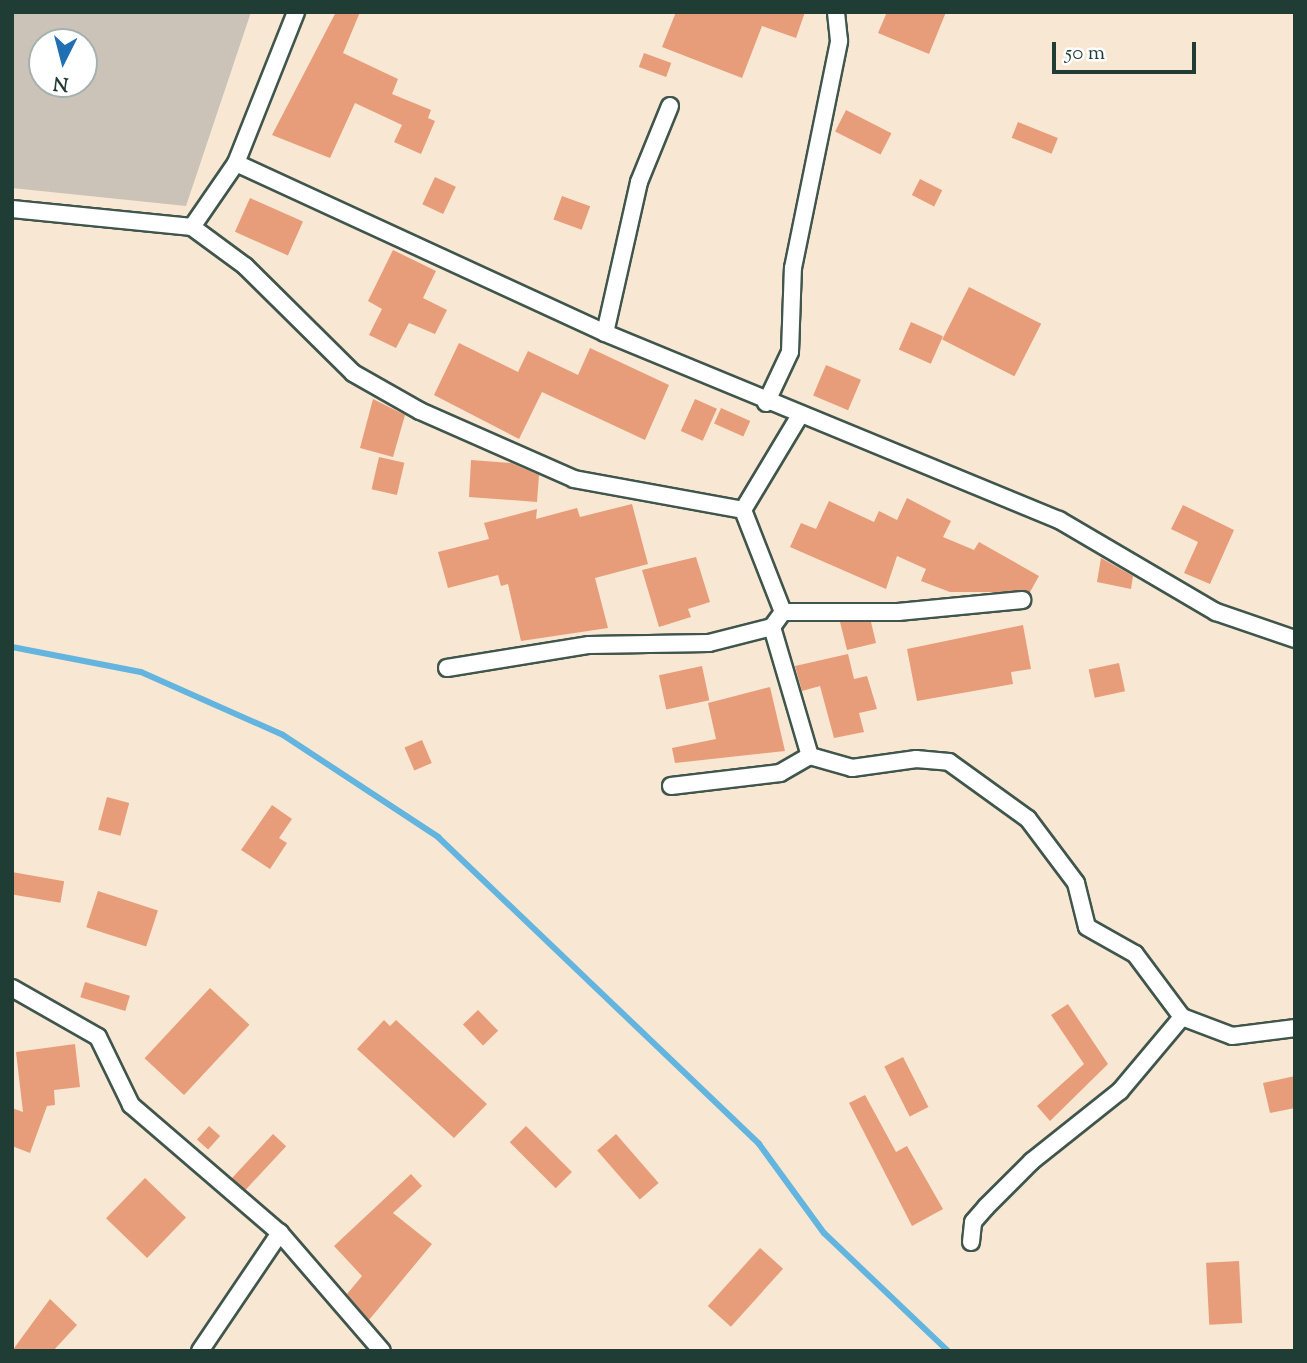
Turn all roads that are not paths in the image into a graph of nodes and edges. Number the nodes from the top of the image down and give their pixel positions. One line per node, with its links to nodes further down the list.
1 (296, 12): 4 (street)
2 (836, 12): 8 (street)
3 (670, 106): 7 (street)
4 (236, 163): 6 (street); 7 (street)
5 (12, 209): 6 (street)
6 (192, 227): 10 (street)
7 (605, 333): 8 (street)
8 (766, 403): 9 (street)
9 (800, 415): 10 (street); 14 (street)
10 (743, 510): 12 (street)
11 (1022, 600): 12 (street)
12 (783, 612): 13 (street)
13 (772, 627): 15 (street); 16 (street)
14 (1295, 639)
15 (447, 668)
16 (810, 756): 17 (street); 19 (street)
17 (671, 786)
18 (12, 988): 21 (street)
19 (1182, 1017): 20 (street); 22 (street)
20 (1295, 1028)
21 (280, 1233): 23 (street); 24 (street)
22 (971, 1242)
23 (200, 1351)
24 (382, 1351)

